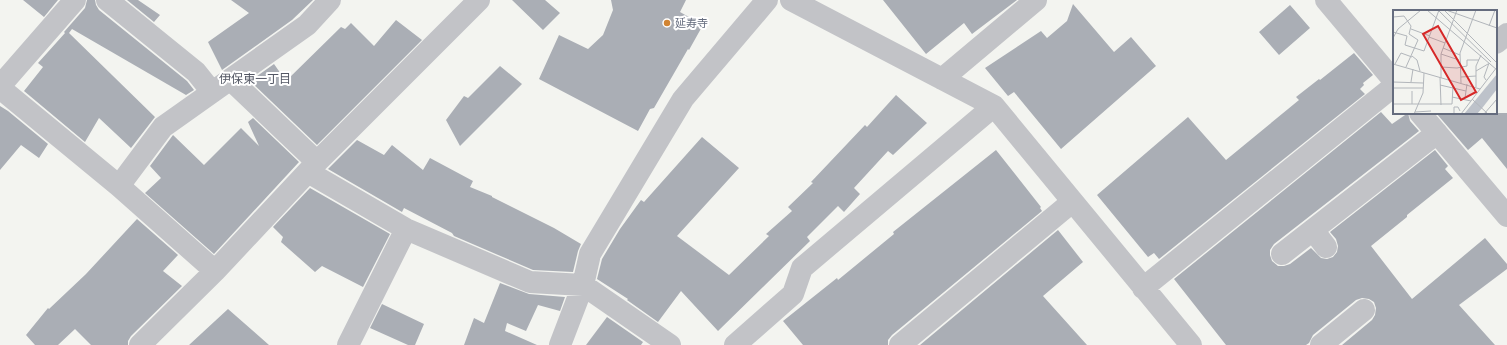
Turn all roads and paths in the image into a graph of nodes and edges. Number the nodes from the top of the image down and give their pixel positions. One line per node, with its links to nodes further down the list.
1 (75, 0): 14 (street)
2 (107, 0): 16 (street)
3 (330, 0): 12 (street)
4 (479, 0): 20 (street)
5 (767, 0): 29 (street)
6 (791, 0): 11 (street)
7 (1036, 0): 11 (street)
8 (1326, 0): 13 (street)
9 (1507, 34): 10 (street)
10 (1497, 42)
11 (942, 79): 17 (street)
12 (231, 80): 16 (street); 20 (street)
13 (1393, 81)
14 (0, 87): 21 (street)
15 (1393, 87): 30 (street)
16 (212, 92): 21 (street)
17 (994, 106): 22 (street); 36 (street)
18 (1421, 114): 19 (street)
19 (1437, 133): 23 (street); 25 (street)
20 (312, 168): 24 (street); 28 (street)
21 (119, 186): 28 (street)
22 (1072, 202): 30 (street); 37 (street)
23 (1507, 216)
24 (406, 229): 29 (street); 33 (street)
25 (1313, 230): 26 (street); 27 (street)
26 (1326, 247)
27 (1282, 254)
28 (215, 271): 32 (street)
29 (583, 285): 34 (street); 35 (street)
30 (1143, 288): 38 (street)
31 (1364, 310): 39 (street)
32 (140, 345)
33 (348, 345)
34 (560, 345)
35 (670, 345)
36 (735, 345)
37 (900, 345)
38 (1191, 345)
39 (1321, 345)

